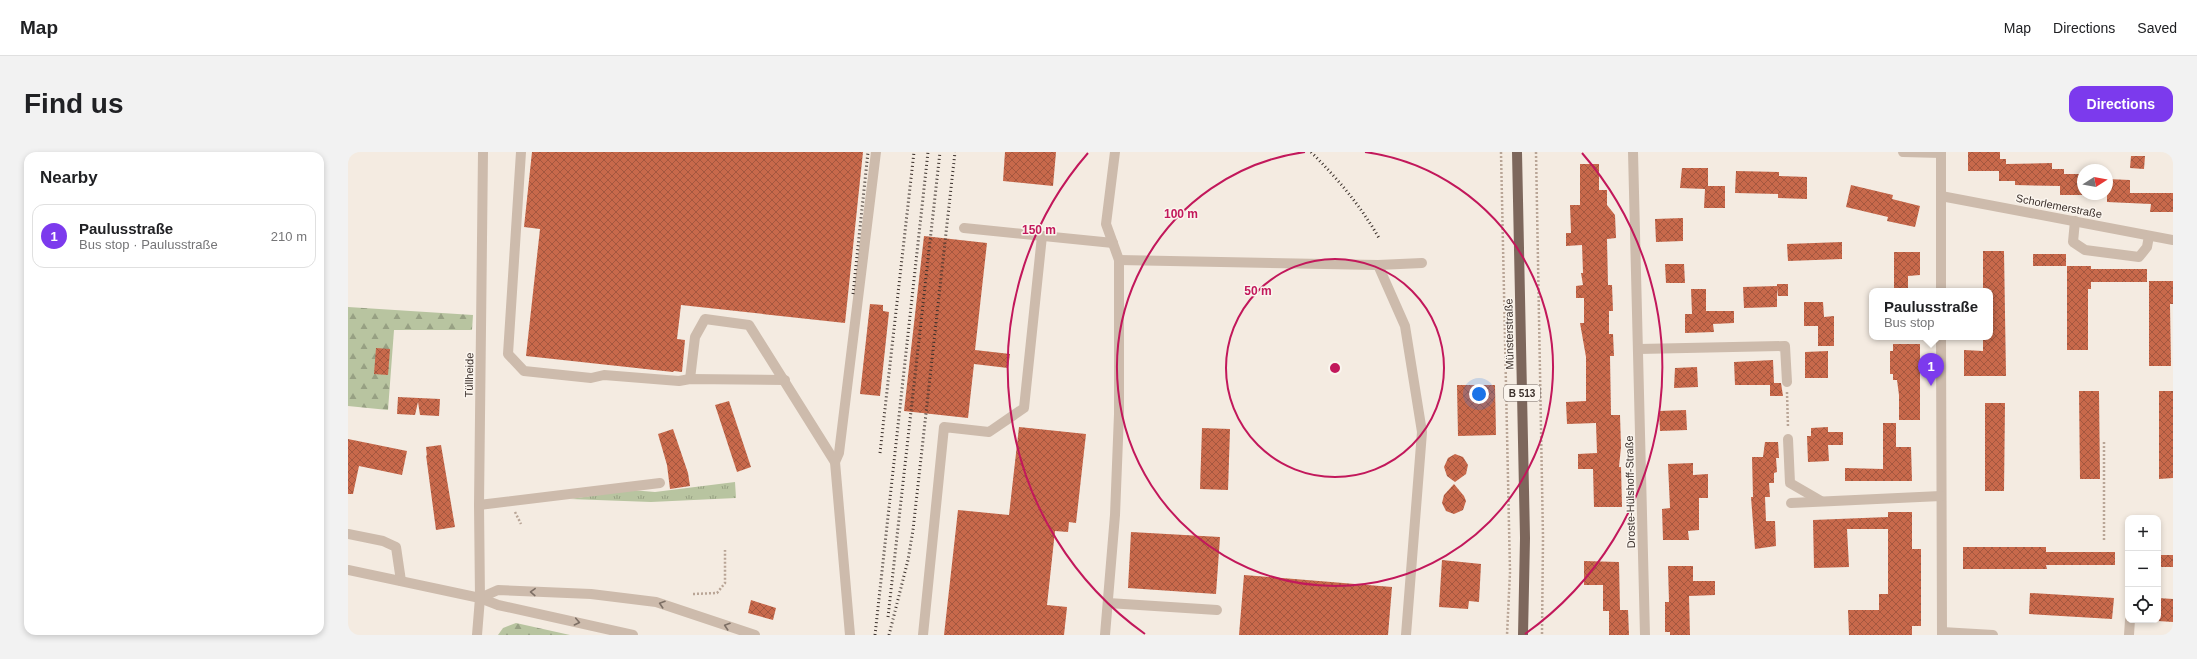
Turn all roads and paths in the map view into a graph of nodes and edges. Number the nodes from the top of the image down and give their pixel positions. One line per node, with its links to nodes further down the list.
1 (484, 152): 34 (street, Tüllheide)
2 (521, 152): 24 (street)
3 (876, 152): 29 (street)
4 (1115, 152): 17 (street)
5 (1501, 152): 53 (path)
6 (1517, 152): 54 (main road, Münsterstraße / B 513)
7 (1536, 152): 55 (path)
8 (1633, 152): 23 (street, Droste-Hülshoff-Straße)
9 (1903, 152): 10 (street)
10 (1941, 153): 11 (street)
11 (1942, 196): 12 (street, Schorlemerstraße); 21 (street)
12 (2075, 221): 15 (street, Schorlemerstraße); 15 (street)
13 (964, 228): 14 (street)
14 (1042, 236): 17 (street); 50 (street)
15 (2149, 236): 16 (street, Schorlemerstraße)
16 (2173, 240)
17 (1113, 243): 18 (street)
18 (1119, 260): 20 (street); 42 (street)
19 (1422, 263): 20 (street)
20 (1378, 265): 52 (street)
21 (1941, 288)
22 (1941, 340): 31 (street)
23 (1639, 349): 26 (street); 56 (street, Droste-Hülshoff-Straße)
24 (690, 379): 25 (street); 25 (street)
25 (785, 380): 29 (street)
26 (1787, 382): 27 (path)
27 (1788, 439): 32 (street)
28 (2104, 440): 36 (path)
29 (835, 462): 49 (street)
30 (660, 483): 34 (street)
31 (1941, 496): 32 (street); 45 (street)
32 (1822, 502): 33 (street)
33 (1791, 503)
34 (479, 505): 41 (street, Tüllheide)
35 (348, 534): 39 (street)
36 (2104, 540)
37 (725, 550): 40 (path)
38 (348, 570): 39 (street)
39 (401, 581): 41 (street)
40 (693, 594)
41 (480, 598): 46 (street, Tüllheide); 47 (street, one-way to 47); 48 (street, one-way to 41)
42 (1108, 603): 43 (street); 51 (street)
43 (1217, 610)
44 (2130, 623): 58 (street)
45 (1942, 634): 57 (street)
46 (477, 635)
47 (634, 635)
48 (755, 635)
49 (850, 635)
50 (923, 635)
51 (1105, 635)
52 (1406, 635)
53 (1507, 635)
54 (1523, 635)
55 (1542, 635)
56 (1645, 635)
57 (1993, 635)
58 (2129, 635)

